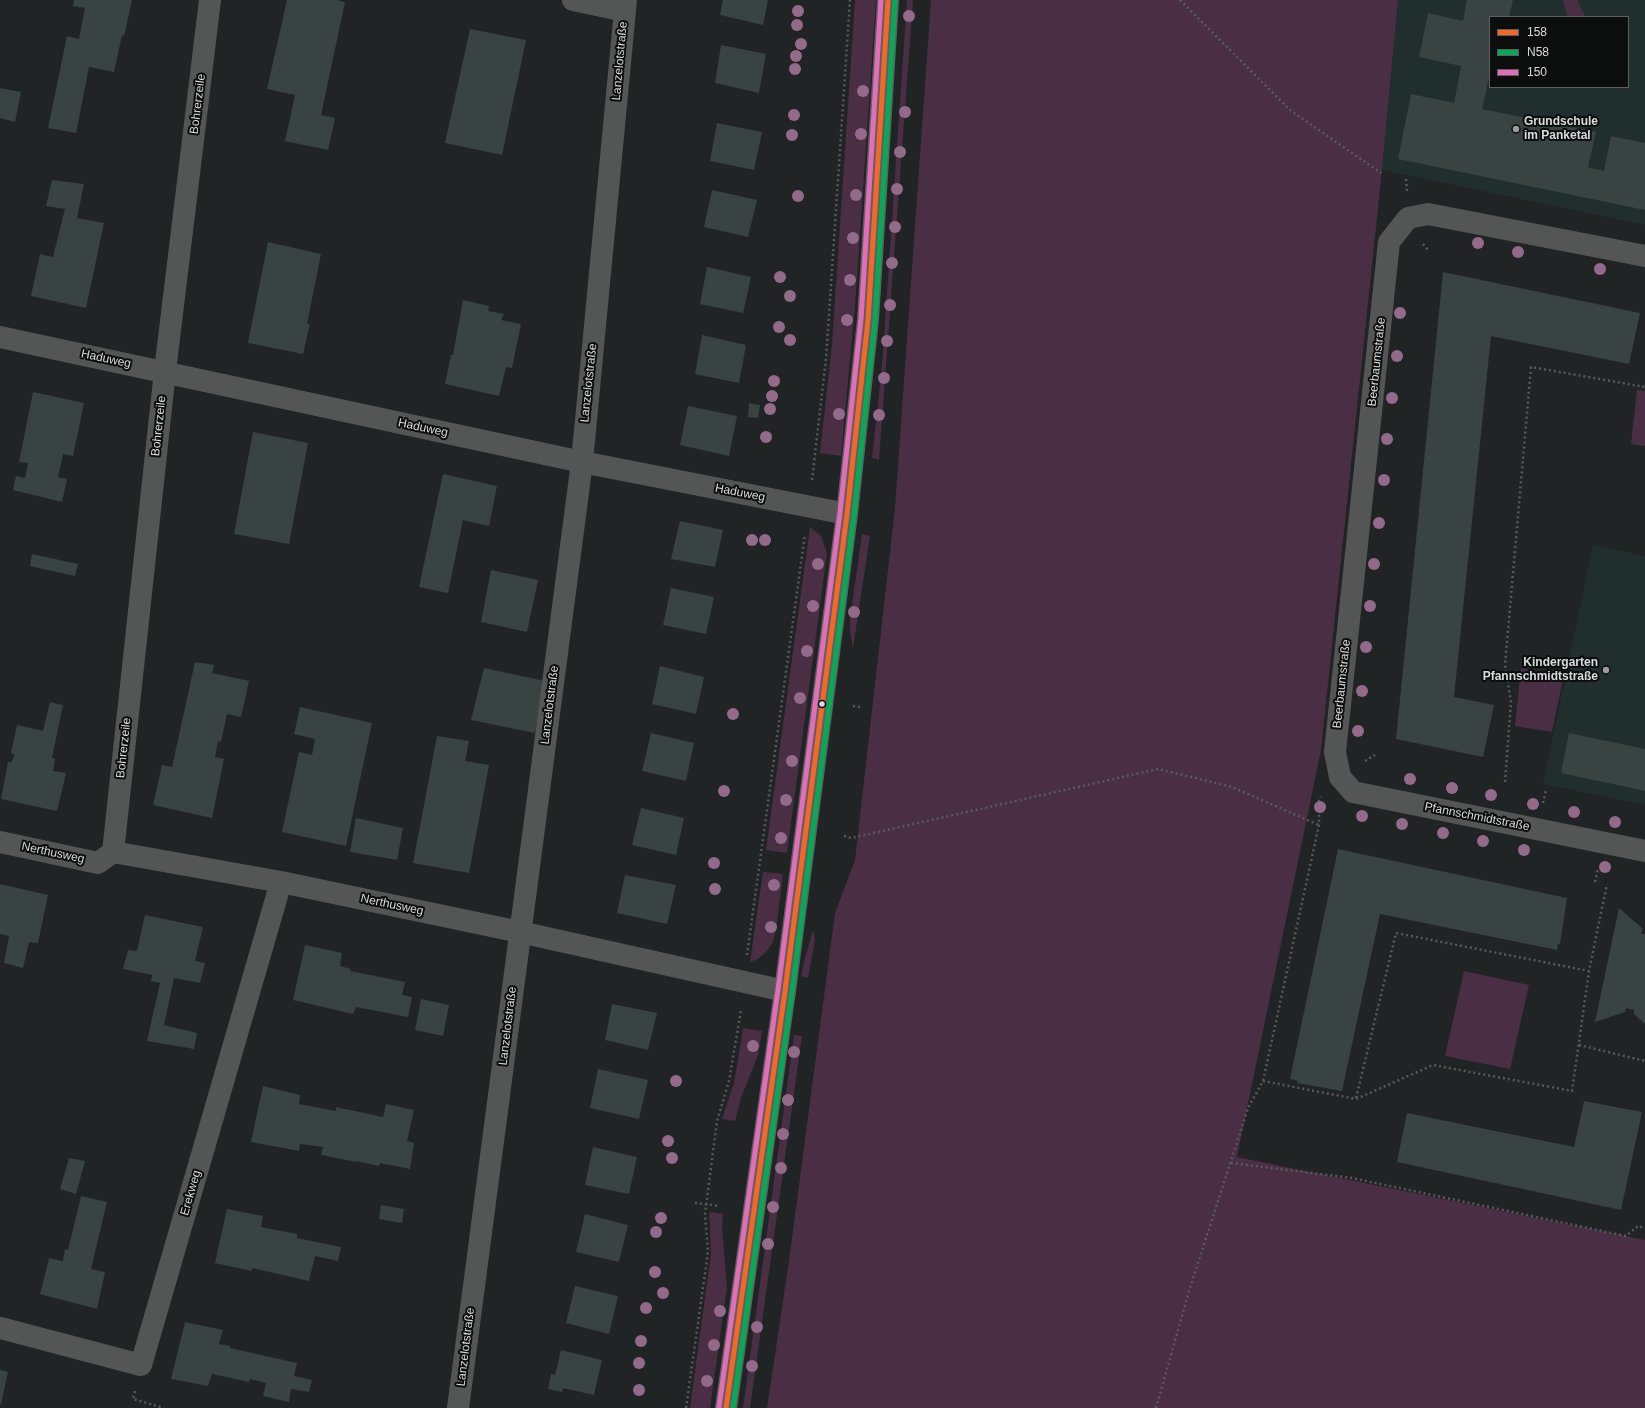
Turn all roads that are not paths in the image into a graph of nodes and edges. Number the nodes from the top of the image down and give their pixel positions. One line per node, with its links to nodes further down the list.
1 (210, 0): 7 (street, Bohrerzeile)
2 (573, 0): 4 (street)
3 (888, 0): 9 (main road)
4 (626, 5): 8 (street, Lanzelotstraße)
5 (1645, 256): 10 (street, Beerbaumstraße)
6 (0, 337): 7 (street, Haduweg)
7 (166, 371): 8 (street, Haduweg); 13 (street, Bohrerzeile)
8 (582, 462): 9 (street, Haduweg); 15 (street, Lanzelotstraße)
9 (847, 514): 16 (main road)
10 (1335, 752): 12 (street, Pfannschmidtstraße)
11 (0, 842): 13 (street, Nerthusweg)
12 (1645, 851)
13 (113, 852): 14 (street, Nerthusweg)
14 (281, 882): 15 (street, Nerthusweg); 17 (street, Erekweg)
15 (520, 932): 16 (street, Nerthusweg); 18 (street, Lanzelotstraße)
16 (785, 991): 19 (main road)
17 (0, 1328)
18 (458, 1408)
19 (726, 1408)

